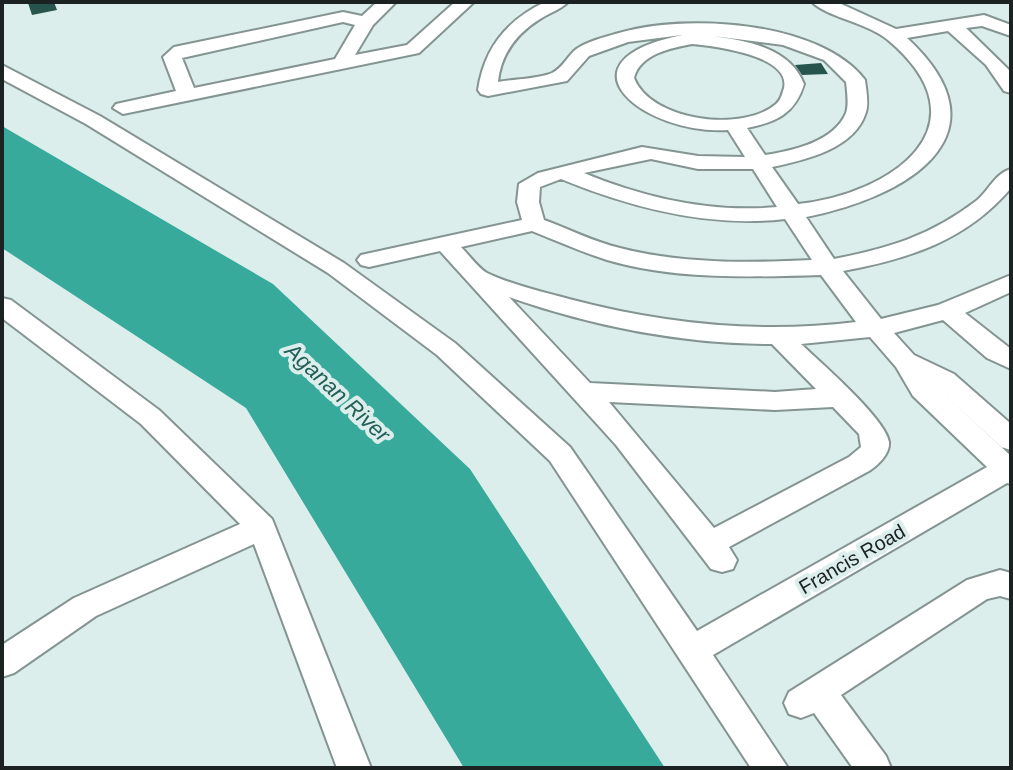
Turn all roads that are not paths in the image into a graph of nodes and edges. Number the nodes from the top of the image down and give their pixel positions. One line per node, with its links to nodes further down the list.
1 (387, 2): 8 (street)
2 (465, 2): 13 (street)
3 (559, 2): 7 (street)
4 (821, 2): 5 (street)
5 (850, 8): 11 (street)
6 (338, 9): 8 (street); 16 (street)
7 (646, 15): 12 (street); 19 (street)
8 (366, 22): 13 (street)
9 (953, 26): 10 (street); 11 (street); 15 (street)
10 (1011, 31)
11 (892, 35): 22 (street)
12 (669, 42): 18 (street); 18 (street)
13 (341, 64): 16 (street)
14 (2, 71): 39 (street)
15 (1011, 87)
16 (187, 95): 17 (street)
17 (123, 108)
18 (734, 124): 19 (street)
19 (759, 163): 20 (street); 22 (street)
20 (564, 173): 22 (street); 23 (street)
21 (1011, 175): 26 (street)
22 (791, 212): 26 (street)
23 (534, 224): 24 (street); 26 (street)
24 (446, 244): 25 (street); 27 (street)
25 (369, 260)
26 (828, 267): 31 (street)
27 (479, 278): 32 (street); 34 (street)
28 (1011, 283): 30 (street)
29 (2, 306): 37 (street)
30 (947, 310): 31 (street); 33 (street)
31 (874, 327): 32 (street); 36 (street)
32 (779, 336): 35 (street)
33 (1011, 360)
34 (585, 392): 35 (street); 35 (street)
35 (839, 397)
36 (1010, 463): 39 (street, Francis Road)
37 (262, 527): 40 (street); 41 (street)
38 (1011, 586): 43 (street)
39 (693, 650): 42 (street)
40 (2, 663)
41 (354, 768)
42 (771, 768)
43 (874, 768)

